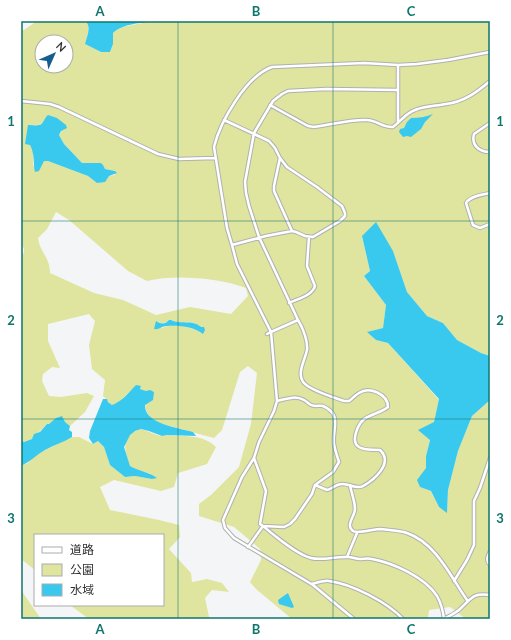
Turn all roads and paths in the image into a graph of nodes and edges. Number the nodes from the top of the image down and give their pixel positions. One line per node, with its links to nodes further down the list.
1 (490, 52): 2 (street)
2 (398, 65): 4 (street); 7 (street)
3 (490, 81): 9 (street)
4 (398, 90): 6 (street); 9 (street)
5 (21, 101): 12 (street)
6 (270, 105): 9 (street); 10 (street)
7 (224, 120): 10 (street); 12 (street)
8 (490, 123): 11 (street)
9 (398, 124)
10 (254, 133): 13 (street); 17 (street)
11 (490, 152)
12 (215, 158): 19 (street)
13 (280, 158): 16 (street); 18 (street)
14 (490, 193): 15 (street)
15 (490, 224)
16 (292, 231): 17 (street); 18 (street)
17 (259, 237): 19 (street); 20 (street)
18 (309, 237): 20 (street)
19 (232, 245): 22 (street)
20 (289, 303): 21 (street)
21 (298, 320): 22 (street); 28 (street)
22 (271, 332): 23 (street); 24 (street)
23 (267, 334)
24 (277, 401): 25 (street); 27 (street)
25 (254, 458): 29 (street); 31 (street)
26 (490, 458): 35 (street)
27 (315, 485): 28 (street); 29 (street)
28 (350, 485): 30 (street)
29 (263, 526): 31 (street); 33 (street)
30 (357, 533): 33 (street); 35 (street)
31 (248, 547): 36 (street)
32 (490, 551): 34 (street)
33 (347, 557): 41 (street)
34 (490, 565)
35 (454, 581): 38 (street)
36 (311, 584): 39 (street); 40 (street)
37 (490, 595): 38 (street)
38 (467, 600): 41 (street)
39 (354, 619)
40 (403, 619)
41 (444, 619)

